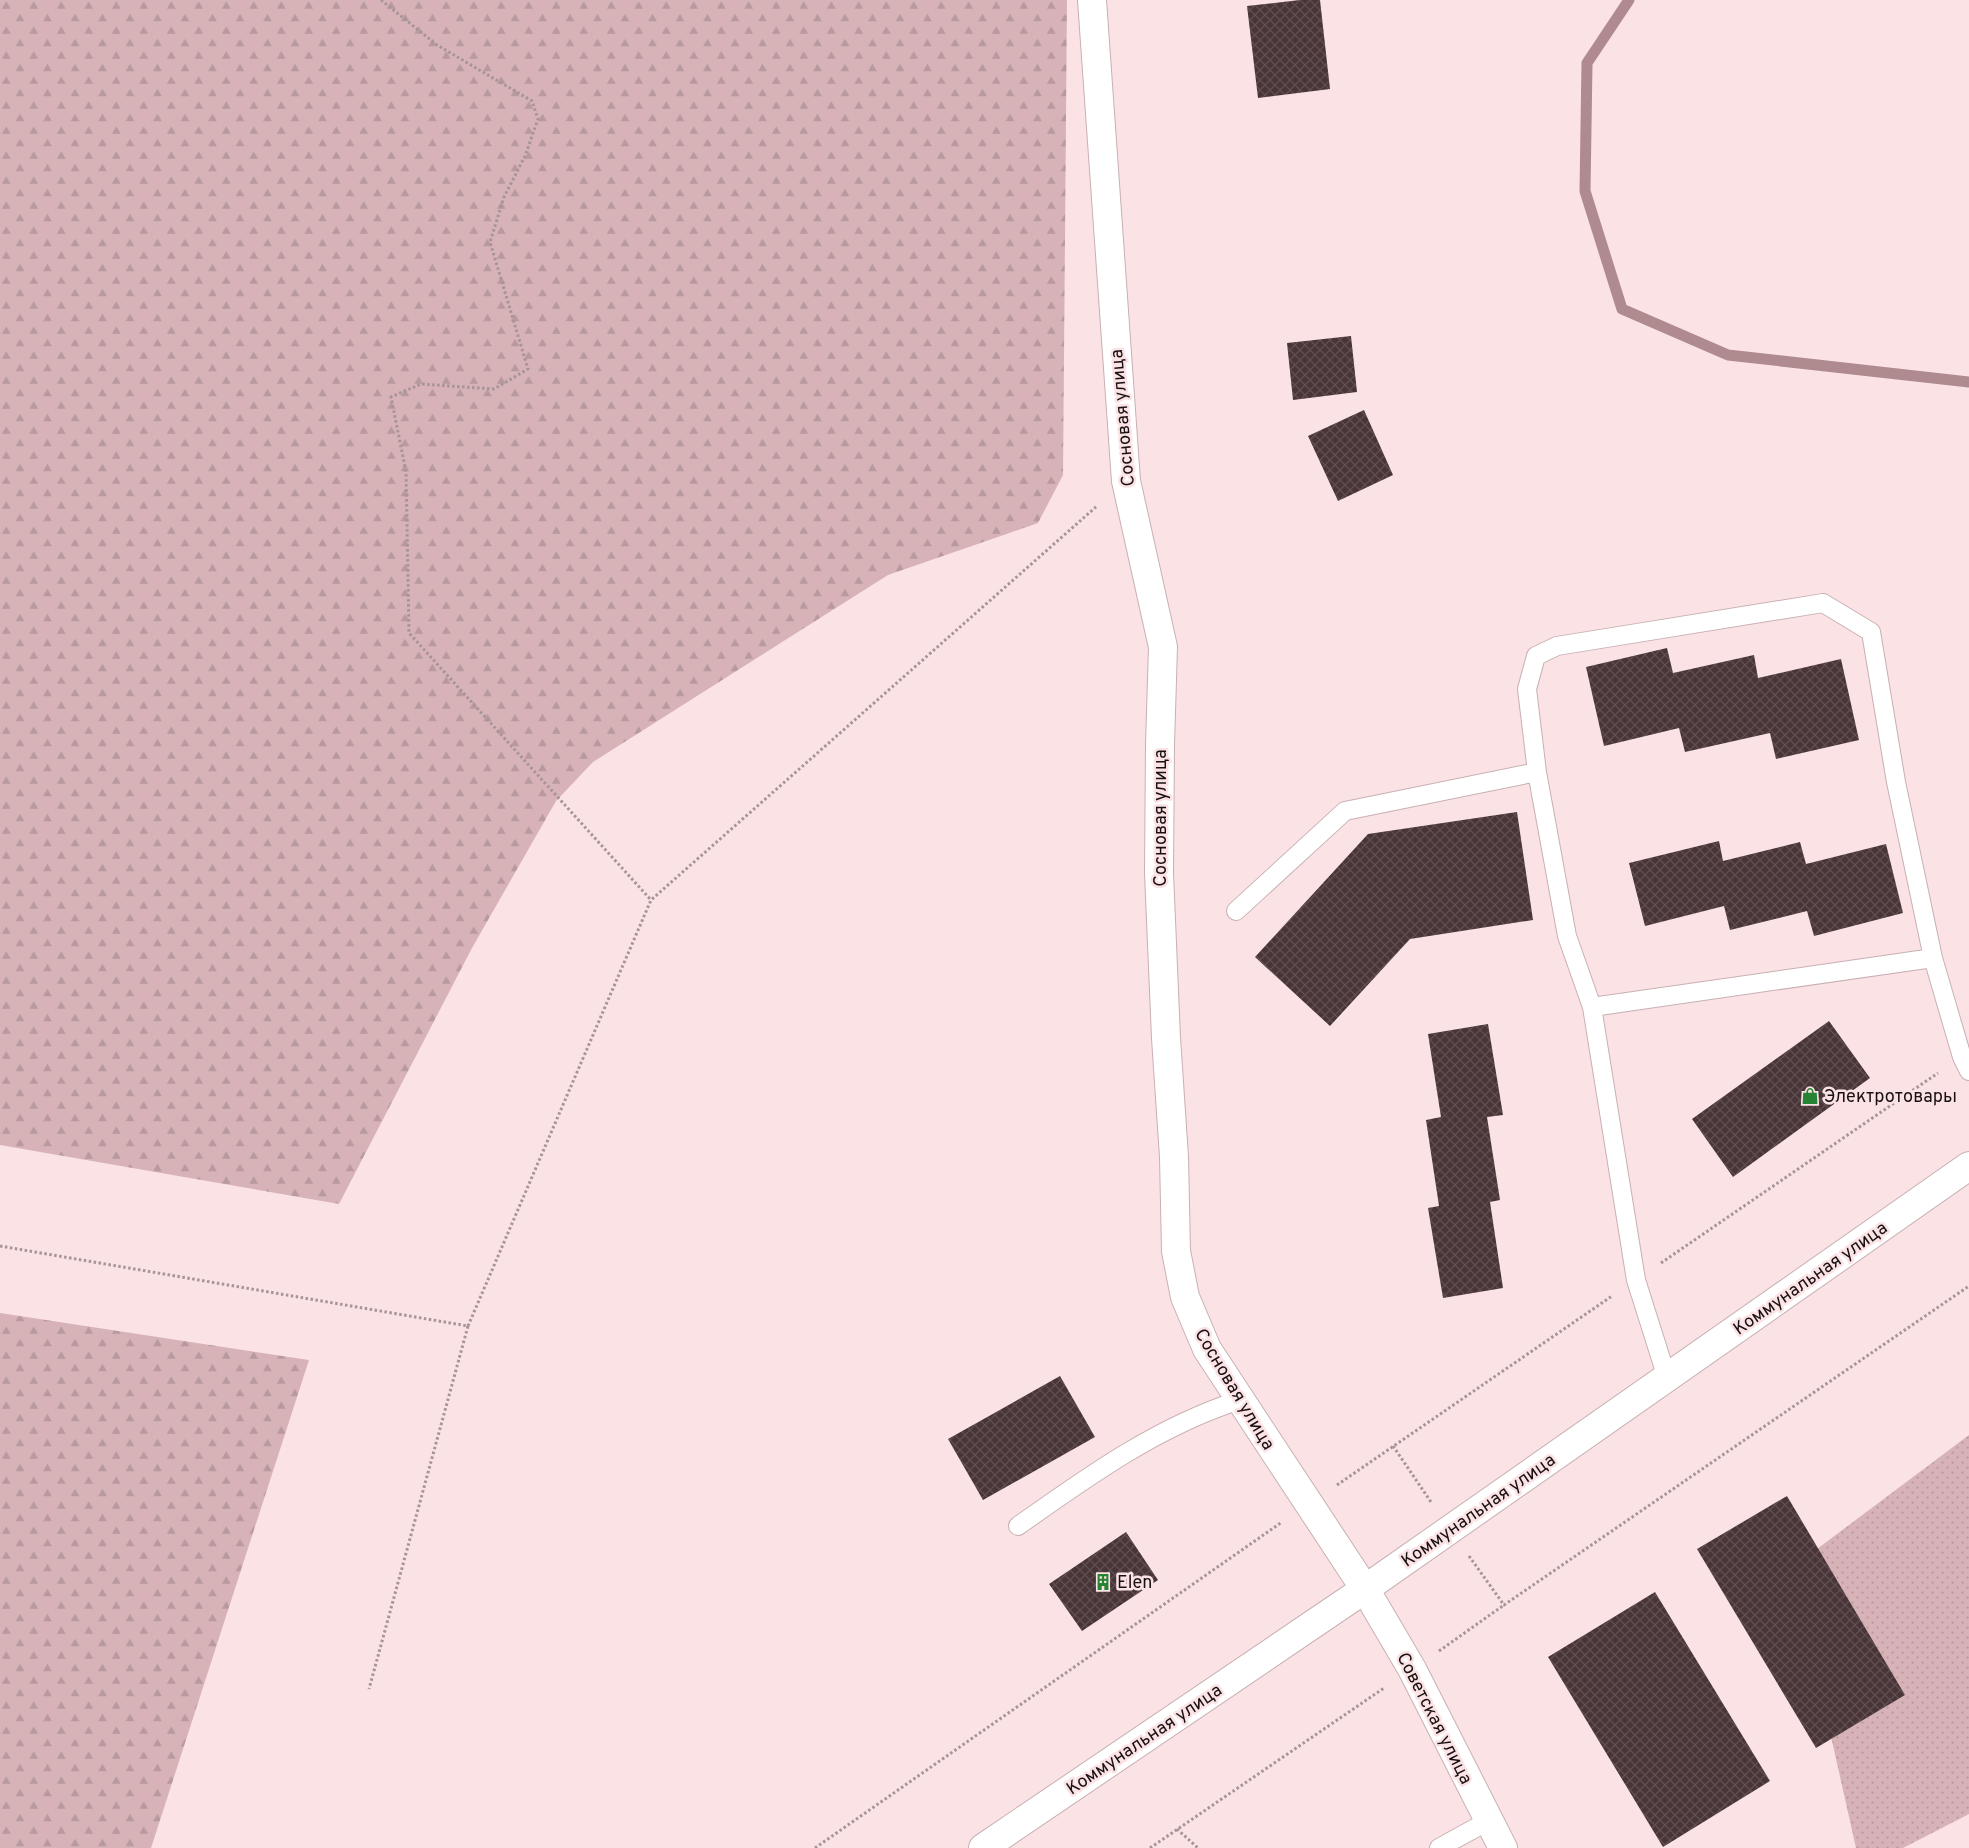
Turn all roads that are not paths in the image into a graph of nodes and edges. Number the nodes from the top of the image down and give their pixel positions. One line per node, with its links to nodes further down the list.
1 (1092, 0): 9 (street, Сосновая улица)
2 (1537, 772): 3 (lane); 4 (lane); 5 (lane)
3 (1236, 911)
4 (1933, 958): 5 (lane); 6 (lane)
5 (1592, 1006): 8 (lane)
6 (1965, 1064)
7 (1969, 1166): 8 (street, Коммунальная улица)
8 (1667, 1378): 11 (street, Коммунальная улица)
9 (1240, 1400): 10 (lane); 11 (street, Сосновая улица)
10 (1018, 1526)
11 (1364, 1590): 12 (street, Советская улица); 13 (street, Коммунальная улица)
12 (1488, 1821): 14 (lane); 15 (street, Советская улица)
13 (983, 1848)
14 (1439, 1848)
15 (1503, 1848)

